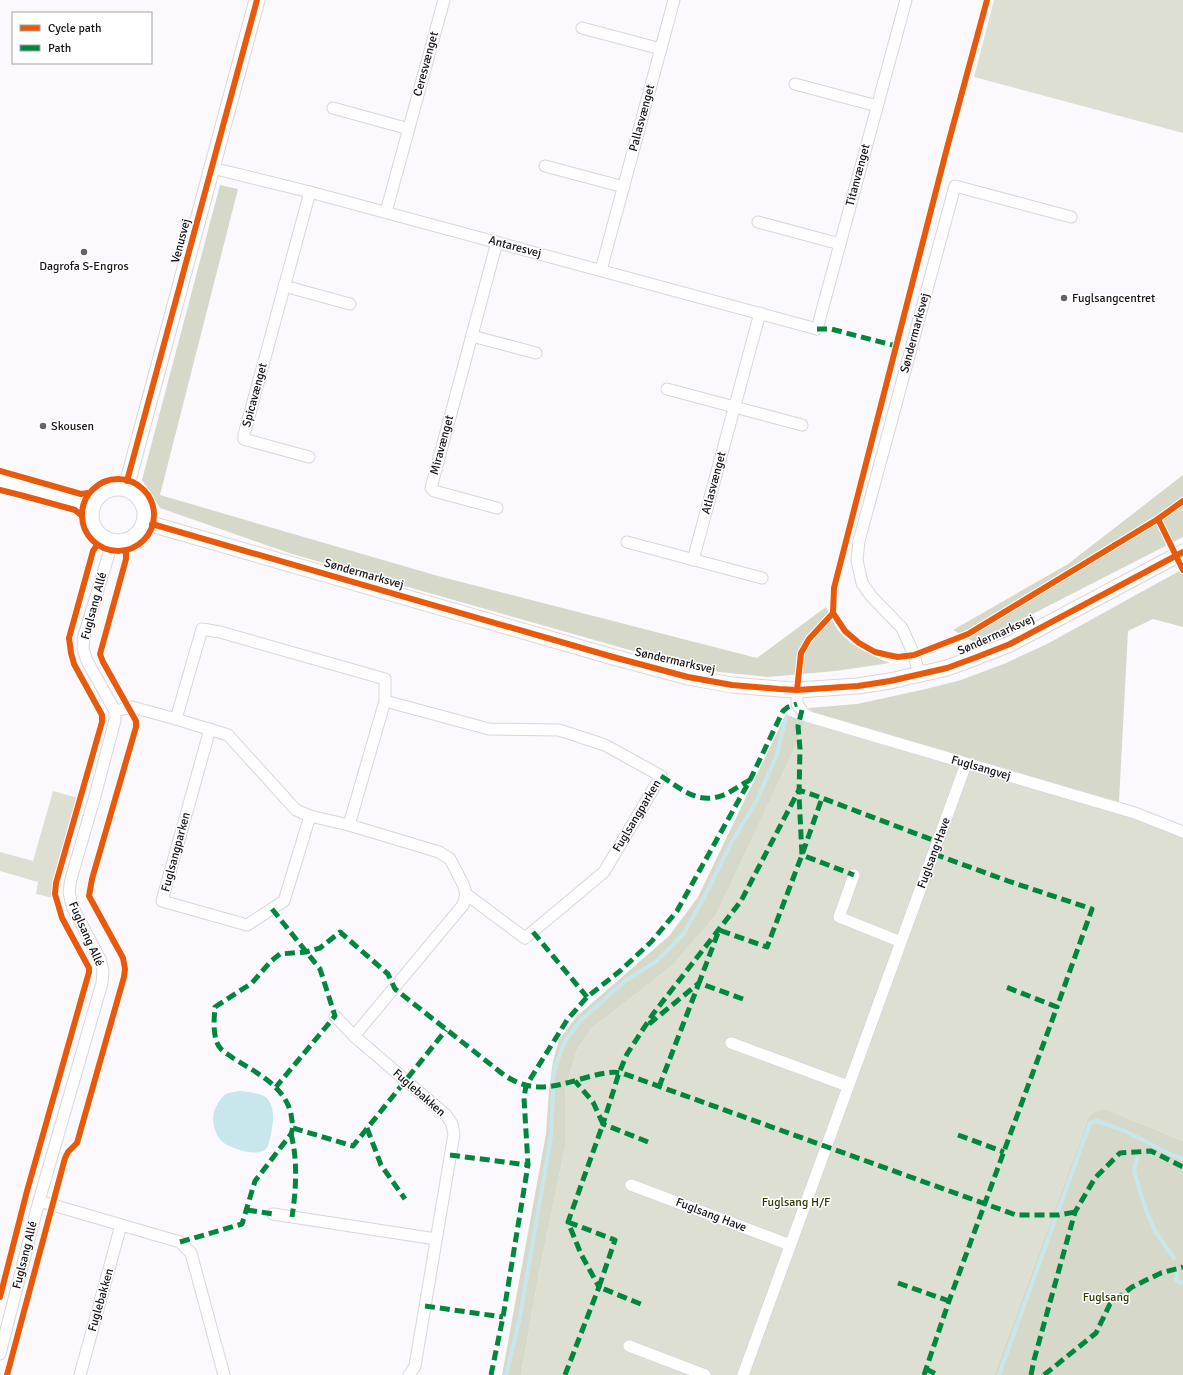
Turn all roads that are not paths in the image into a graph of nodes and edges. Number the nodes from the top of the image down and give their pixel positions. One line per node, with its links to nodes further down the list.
1 (257, 0): 12 (street, Venusvej)
2 (444, 0): 10 (street, Ceresvænget)
3 (674, 0): 6 (street, Pallasvænget)
4 (906, 0): 8 (street, Titanvænget)
5 (582, 28): 6 (street)
6 (661, 49): 13 (street, Pallasvænget)
7 (795, 84): 8 (street)
8 (877, 106): 19 (street, Titanvænget)
9 (333, 108): 10 (street)
10 (409, 129): 15 (street, Ceresvænget)
11 (545, 166): 13 (street)
12 (212, 168): 14 (street, Antaresvej); 32 (street, Venusvej)
13 (624, 187): 20 (street, Pallasvænget)
14 (310, 192): 15 (street, Antaresvej); 21 (street, Spicavænget)
15 (386, 212): 18 (street, Antaresvej)
16 (1071, 217): 41 (street, Søndermarksvej)
17 (758, 222): 19 (street)
18 (497, 242): 20 (street, Antaresvej); 25 (street, Miravænget)
19 (840, 244): 24 (street, Titanvænget)
20 (601, 270): 23 (street, Antaresvej)
21 (284, 286): 22 (street); 30 (street, Spicavænget)
22 (350, 304)
23 (760, 313): 24 (street, Antaresvej); 28 (street, Atlasvænget)
24 (817, 329)
25 (472, 336): 26 (street); 34 (street, Miravænget)
26 (536, 353)
27 (667, 388): 28 (street)
28 (735, 407): 29 (street); 39 (street, Atlasvænget)
29 (802, 425)
30 (309, 457)
31 (0, 482): 33 (street)
32 (126, 488): 33 (street); 35 (street)
33 (91, 506): 37 (street)
34 (497, 508)
35 (144, 522): 37 (street); 42 (street, Søndermarksvej)
36 (627, 542): 39 (street)
37 (111, 546): 44 (street, Fuglsang Allé)
38 (1183, 552): 41 (street, Søndermarksvej)
39 (693, 560): 40 (street)
40 (762, 578)
41 (919, 674): 42 (street, Søndermarksvej)
42 (797, 690): 47 (street, Fuglsangvej)
43 (385, 700): 45 (street); 49 (street); 52 (street, Fuglsangparken)
44 (115, 711): 45 (street); 59 (street, Fuglsang Allé)
45 (176, 719): 46 (street)
46 (210, 729): 48 (street); 48 (street, Fuglsangparken)
47 (966, 764): 50 (street, Fuglsangvej); 53 (street, Fuglsang Have)
48 (310, 816): 49 (street)
49 (349, 825): 52 (street)
50 (1183, 832)
51 (854, 875): 53 (street)
52 (466, 894): 55 (street)
53 (901, 942): 57 (street, Fuglsang Have)
54 (335, 1016): 55 (street, Fuglebakken)
55 (354, 1036): 62 (street, Fuglebakken)
56 (730, 1043): 57 (street)
57 (848, 1086): 63 (street, Fuglsang Have)
58 (631, 1185): 63 (street, Fuglsang Have)
59 (39, 1201): 61 (street); 65 (street, Fuglsang Allé)
60 (273, 1214): 62 (street)
61 (121, 1225): 66 (street, Fuglebakken); 67 (street)
62 (436, 1239): 68 (street, Fuglebakken)
63 (790, 1245): 70 (street, Fuglsang Have)
64 (629, 1346): 69 (street)
65 (0, 1354)
66 (80, 1375)
67 (224, 1375)
68 (409, 1375)
69 (705, 1375)
70 (743, 1375)

